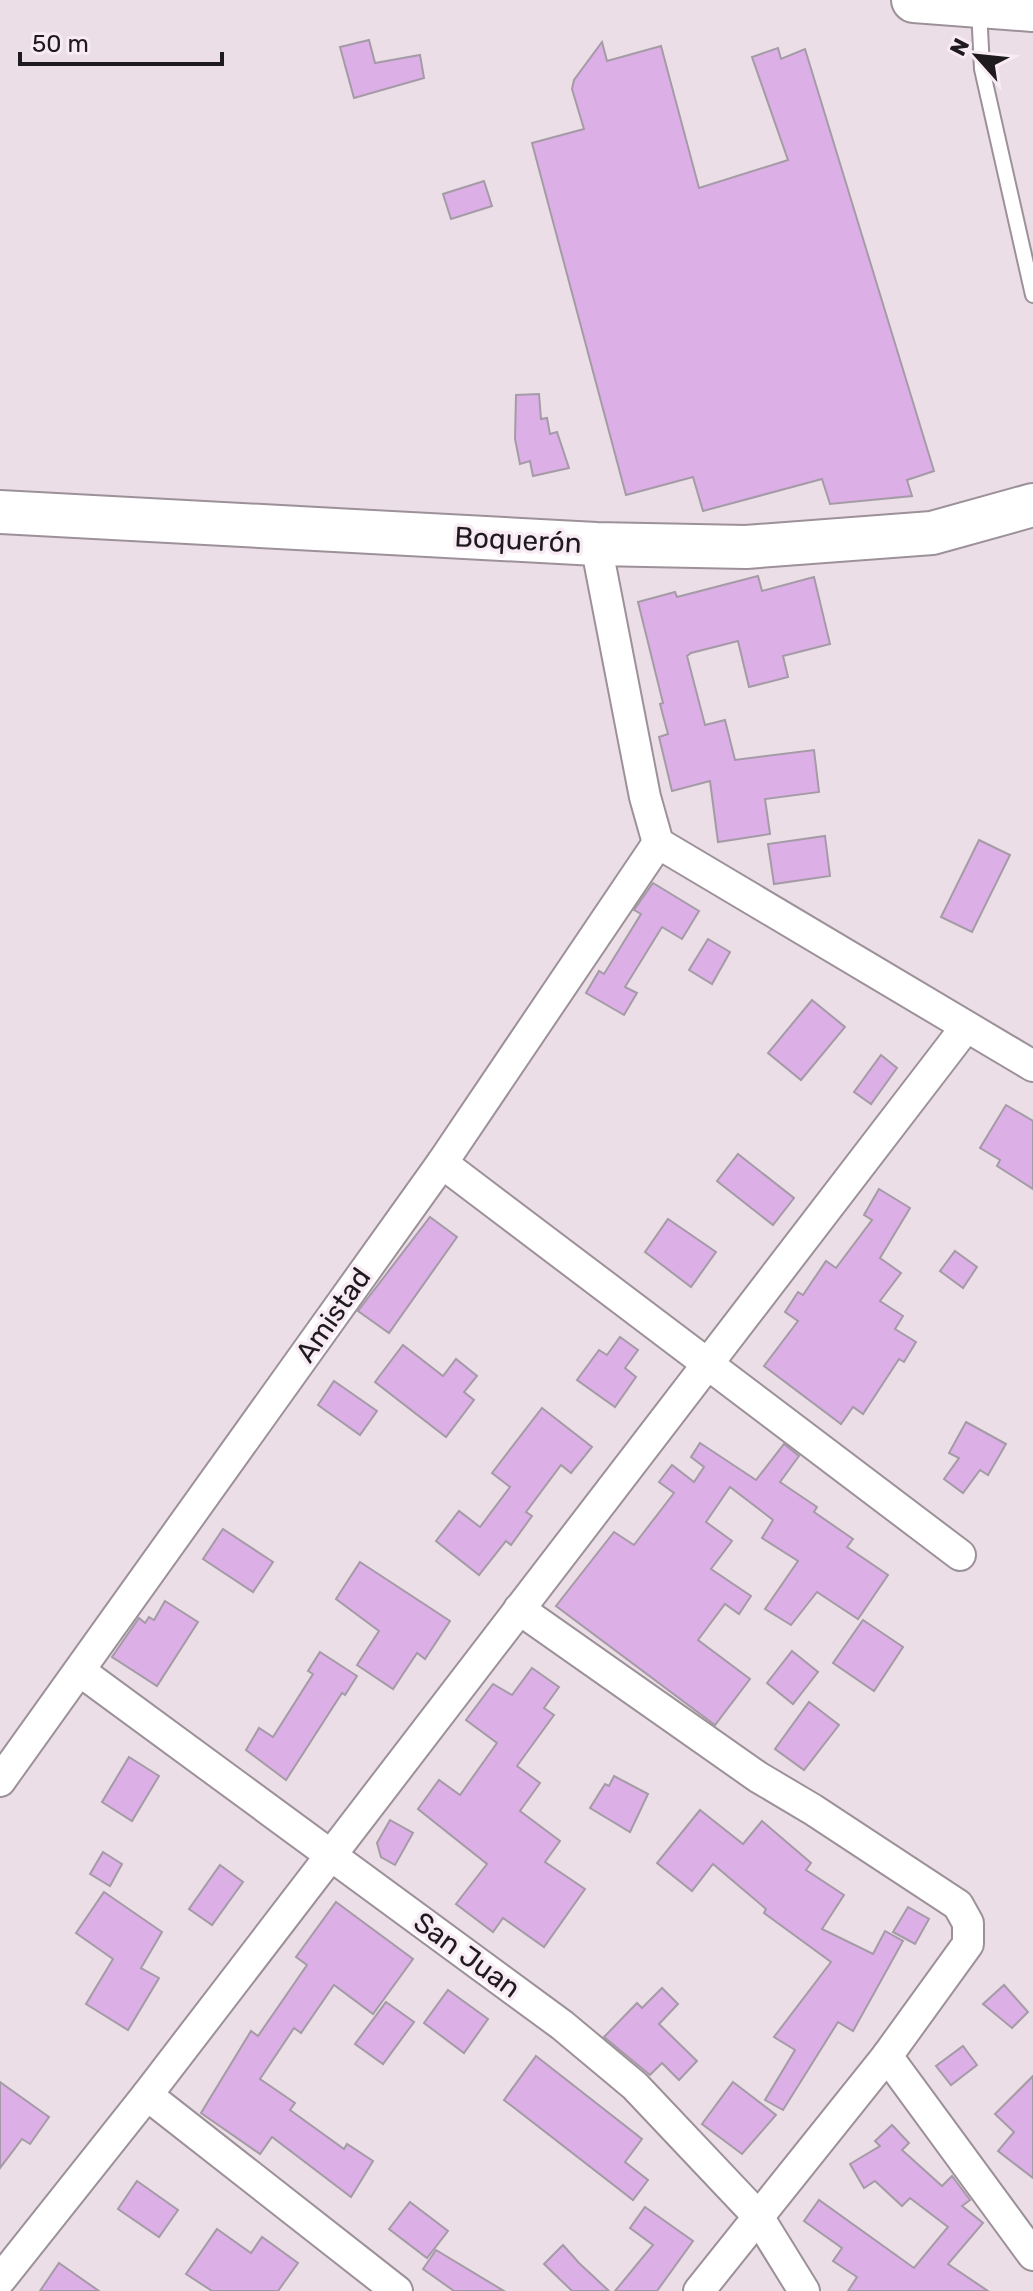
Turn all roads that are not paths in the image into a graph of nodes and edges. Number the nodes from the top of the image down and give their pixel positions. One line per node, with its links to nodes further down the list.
1 (914, 0): 2 (main road)
2 (1008, 5): 3 (lane)
3 (1033, 295)
4 (1033, 505): 6 (street, Boquerón)
5 (0, 512): 6 (street, Boquerón)
6 (596, 544): 7 (street)
7 (658, 843): 8 (street); 10 (street, Amistad)
8 (966, 1027): 9 (street); 11 (street)
9 (1033, 1066)
10 (442, 1163): 11 (street); 14 (street, Amistad)
11 (709, 1364): 12 (street); 13 (street)
12 (960, 1555)
13 (519, 1609): 16 (street); 17 (street)
14 (80, 1671): 15 (street, Amistad); 16 (street, San Juan)
15 (0, 1781)
16 (331, 1854): 18 (street); 19 (street, San Juan)
17 (887, 2056): 19 (street); 20 (street)
18 (147, 2095): 21 (street); 22 (street)
19 (757, 2215): 23 (street); 24 (street, San Juan)
20 (1033, 2255)
21 (0, 2280)
22 (397, 2291)
23 (699, 2291)
24 (804, 2291)

